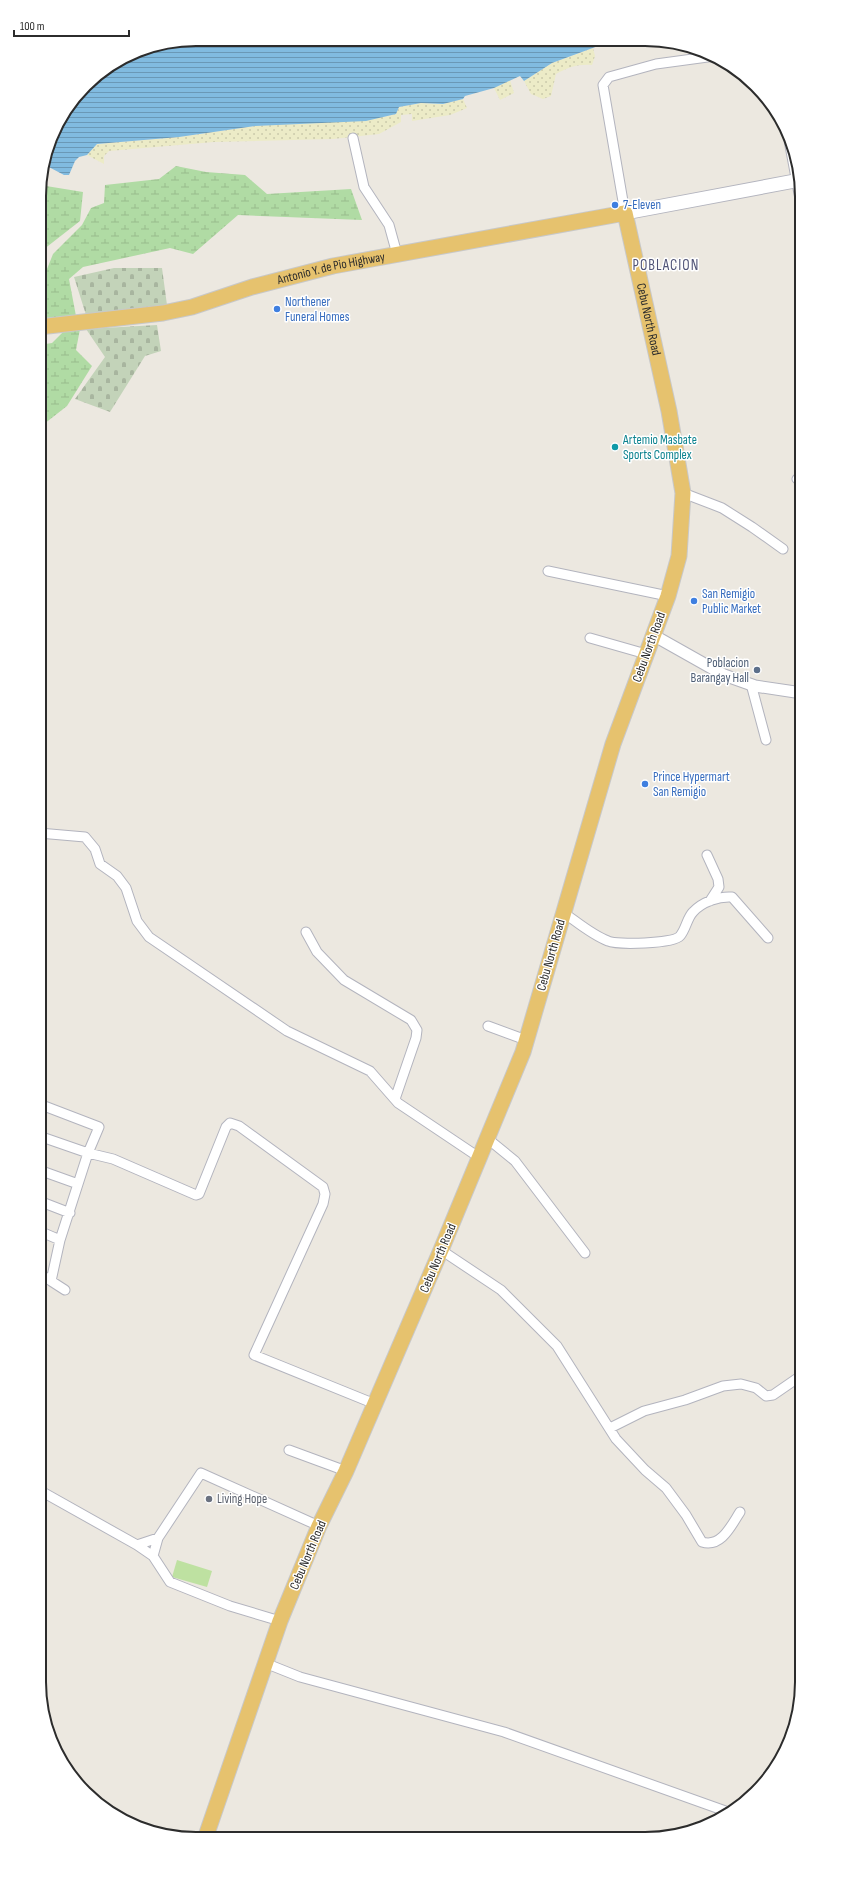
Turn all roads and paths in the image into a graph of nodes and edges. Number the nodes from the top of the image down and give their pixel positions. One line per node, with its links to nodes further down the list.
1 (704, 58): 4 (street)
2 (353, 138): 5 (street)
3 (794, 181): 4 (main road)
4 (625, 213): 5 (highway, Antonio Y. de Pio Highway); 7 (highway, Cebu North Road)
5 (397, 254): 6 (highway, Antonio Y. de Pio Highway)
6 (46, 325)
7 (683, 493): 8 (street); 10 (highway, Cebu North Road)
8 (783, 549)
9 (548, 571): 10 (street)
10 (668, 596): 11 (highway, Cebu North Road)
11 (653, 635): 13 (highway, Cebu North Road); 14 (street)
12 (590, 638): 13 (street)
13 (646, 654): 20 (highway, Cebu North Road)
14 (751, 684): 15 (street); 16 (street)
15 (795, 692)
16 (766, 740)
17 (46, 833): 25 (street)
18 (707, 855): 19 (street)
19 (710, 901): 20 (street); 22 (street)
20 (564, 913): 24 (highway, Cebu North Road)
21 (306, 932): 25 (street)
22 (768, 938)
23 (488, 1026): 24 (street)
24 (526, 1040): 28 (highway, Cebu North Road)
25 (395, 1099): 30 (street)
26 (46, 1107): 29 (street)
27 (46, 1138): 29 (street)
28 (488, 1139): 30 (highway, Cebu North Road); 38 (street)
29 (88, 1152): 32 (street); 43 (street)
30 (480, 1158): 37 (highway, Cebu North Road)
31 (46, 1173): 32 (street)
32 (78, 1184): 34 (street)
33 (46, 1204): 34 (street)
34 (70, 1213): 36 (street)
35 (46, 1234): 36 (street)
36 (60, 1240): 40 (street)
37 (442, 1250): 43 (highway, Cebu North Road); 44 (street)
38 (585, 1253)
39 (46, 1278): 40 (street)
40 (51, 1281): 41 (street)
41 (65, 1290)
42 (795, 1380): 44 (street)
43 (375, 1404): 46 (highway, Cebu North Road)
44 (610, 1428): 48 (street)
45 (289, 1450): 46 (street)
46 (346, 1471): 49 (highway, Cebu North Road)
47 (46, 1494): 51 (street)
48 (740, 1512)
49 (319, 1526): 50 (street); 53 (highway, Cebu North Road)
50 (158, 1538): 51 (street); 52 (street)
51 (137, 1545): 52 (street)
52 (153, 1556): 53 (street)
53 (280, 1621): 54 (highway, Cebu North Road)
54 (265, 1663): 55 (street); 56 (highway, Cebu North Road)
55 (723, 1810)
56 (207, 1832)

